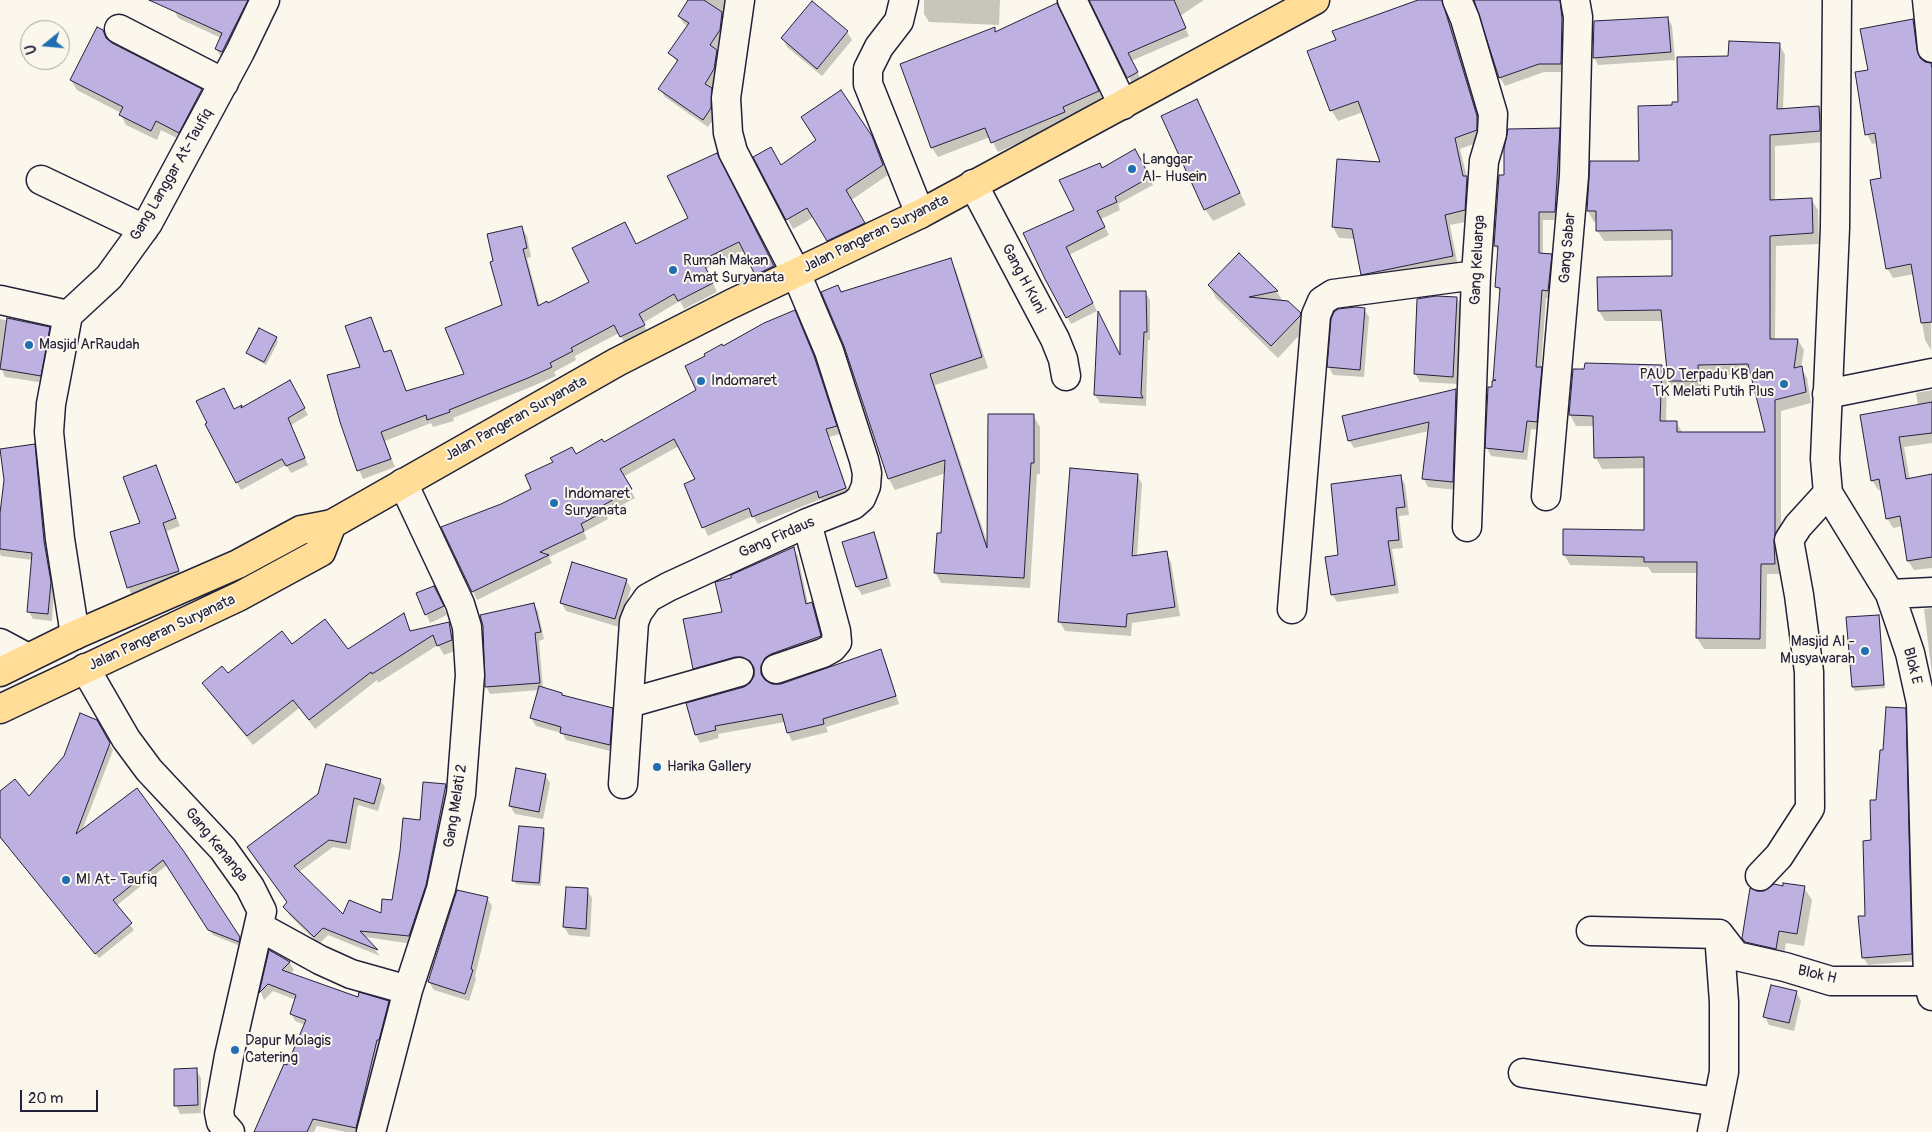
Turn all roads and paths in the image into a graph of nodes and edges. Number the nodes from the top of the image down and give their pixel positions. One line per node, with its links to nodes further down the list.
1 (265, 0): 12 (street, Gang Langgar At-Taufiq)
2 (740, 0): 18 (street, Gang Firdaus)
3 (904, 0): 16 (street)
4 (1072, 0): 13 (street)
5 (1315, 0): 13 (main road, Jalan Pangeran Suryanata)
6 (1457, 0): 19 (street, Gang Keluarga)
7 (1575, 0): 27 (street, Gang Sabar)
8 (1837, 0): 24 (street)
9 (1927, 0): 11 (street)
10 (119, 29): 12 (street)
11 (1932, 48)
12 (224, 83): 17 (street, Gang Langgar At-Taufiq)
13 (1123, 105): 15 (main road, Jalan Pangeran Suryanata)
14 (41, 180): 17 (street)
15 (973, 184): 16 (main road, Jalan Pangeran Suryanata); 23 (street, Gang H Kuni)
16 (920, 214): 18 (main road, Jalan Pangeran Suryanata)
17 (144, 229): 21 (street, Gang Langgar At-Taufiq)
18 (796, 273): 25 (main road, Jalan Pangeran Suryanata); 28 (street, Gang Firdaus)
19 (1476, 276): 30 (street, Gang Keluarga); 33 (street)
20 (0, 300): 21 (street)
21 (68, 315): 34 (street)
22 (1932, 373): 24 (street)
23 (1066, 376)
24 (1827, 394): 26 (street)
25 (403, 482): 29 (main road, Jalan Pangeran Suryanata); 50 (street, Gang Melati 2)
26 (1828, 493): 32 (street, Blok E); 45 (street)
27 (1546, 496)
28 (808, 523): 38 (street); 42 (street, Gang Firdaus)
29 (332, 524): 34 (main road, Jalan Pangeran Suryanata); 37 (main road, Jalan Pangeran Suryanata)
30 (1467, 527)
31 (1932, 592): 32 (street)
32 (1890, 594): 49 (street, Blok E)
33 (1292, 609)
34 (75, 635): 36 (main road, Jalan Pangeran Suryanata)
35 (0, 643): 36 (street)
36 (28, 658): 39 (main road, Jalan Pangeran Suryanata); 41 (main road)
37 (85, 668): 41 (main road, Jalan Pangeran Suryanata); 46 (street, Gang Kenanga)
38 (776, 669)
39 (0, 672)
40 (739, 672): 42 (street)
41 (46, 686): 43 (main road, Jalan Pangeran Suryanata)
42 (629, 703): 44 (street, Gang Firdaus)
43 (0, 709)
44 (623, 784)
45 (1760, 876)
46 (260, 927): 50 (street); 53 (street, Gang Kenanga)
47 (1591, 931): 48 (street)
48 (1719, 934): 49 (street, Blok H); 52 (street)
49 (1931, 986)
50 (408, 990): 54 (street, Gang Melati 2)
51 (1523, 1073): 52 (street)
52 (1718, 1102): 55 (street)
53 (230, 1132)
54 (371, 1132)
55 (1712, 1132)

